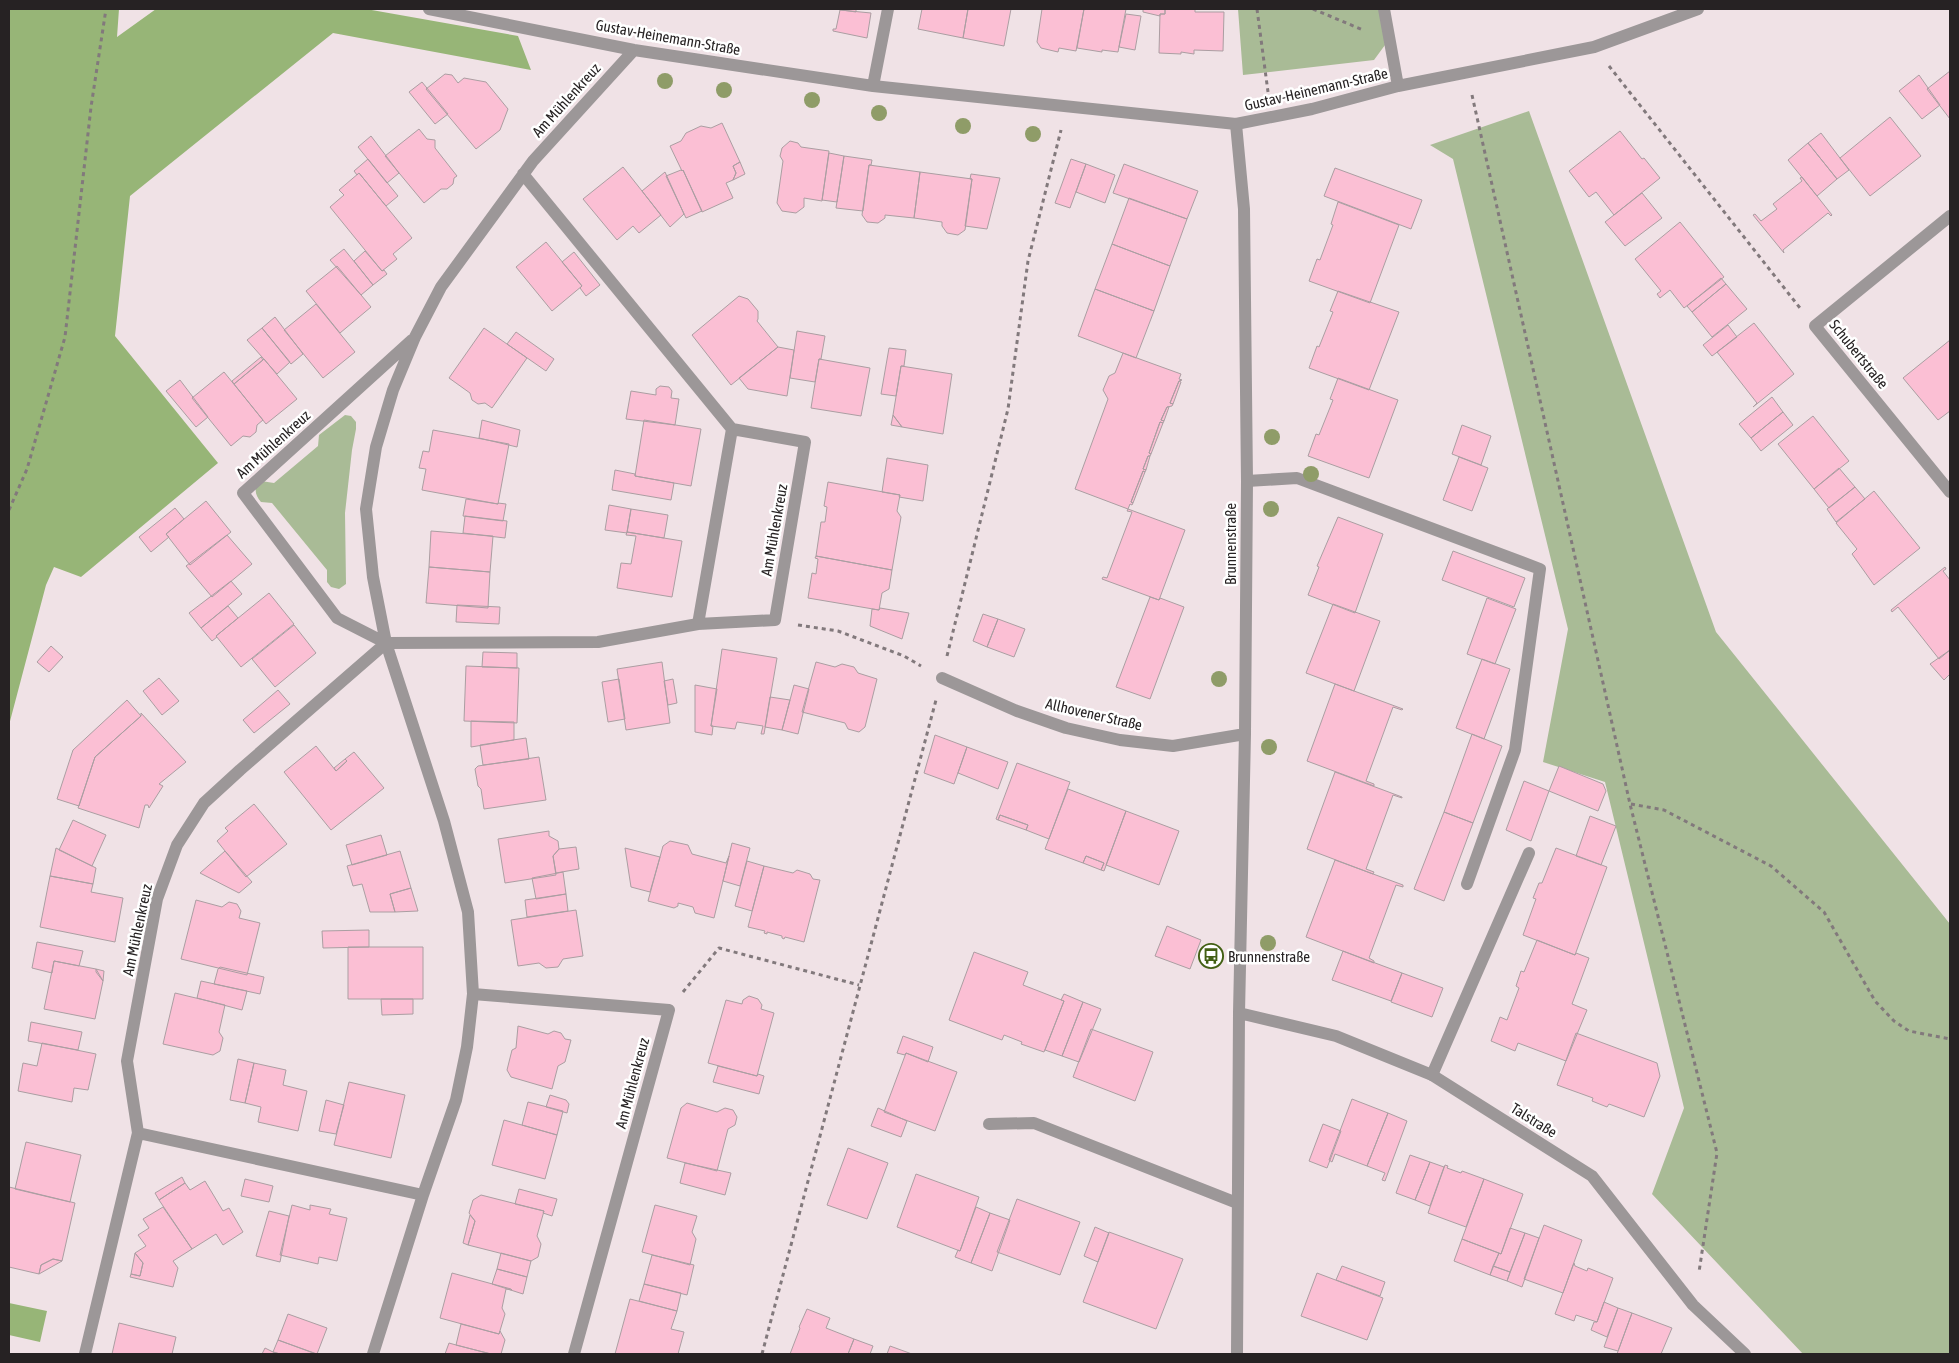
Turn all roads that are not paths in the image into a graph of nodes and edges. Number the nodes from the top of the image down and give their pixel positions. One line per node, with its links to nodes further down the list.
1 (429, 9): 5 (street, Gustav-Heinemann-Straße)
2 (888, 9): 6 (street)
3 (1384, 9): 7 (street)
4 (1698, 9): 7 (street, Gustav-Heinemann-Straße)
5 (634, 50): 6 (street, Gustav-Heinemann-Straße); 9 (street, Am Mühlenkreuz)
6 (873, 86): 8 (street, Gustav-Heinemann-Straße)
7 (1398, 86): 8 (street, Gustav-Heinemann-Straße)
8 (1236, 124): 13 (street, Brunnenstraße)
9 (523, 174): 11 (street, Am Mühlenkreuz); 12 (street)
10 (1950, 216): 14 (street, Schubertstraße)
11 (415, 337): 16 (street, Am Mühlenkreuz); 16 (street, Am Mühlenkreuz)
12 (732, 429): 15 (street); 15 (street, Am Mühlenkreuz)
13 (1247, 481): 18 (street, Brunnenstraße); 20 (street)
14 (1950, 492)
15 (698, 624): 16 (street, Am Mühlenkreuz)
16 (386, 643): 21 (street, Am Mühlenkreuz); 25 (street, Am Mühlenkreuz)
17 (942, 678): 18 (street, Allhovener Straße)
18 (1245, 734): 22 (street, Brunnenstraße)
19 (1529, 853): 23 (street)
20 (1467, 884)
21 (472, 994): 26 (street, Am Mühlenkreuz); 30 (street, Am Mühlenkreuz)
22 (1239, 1013): 23 (street, Talstraße); 27 (street, Brunnenstraße)
23 (1432, 1075): 32 (street, Talstraße)
24 (989, 1124): 27 (street)
25 (138, 1133): 26 (street); 28 (street, Am Mühlenkreuz)
26 (423, 1195): 29 (street, Am Mühlenkreuz)
27 (1237, 1203): 31 (street, Brunnenstraße)
28 (85, 1354)
29 (373, 1354)
30 (574, 1354)
31 (1237, 1354)
32 (1745, 1354)

